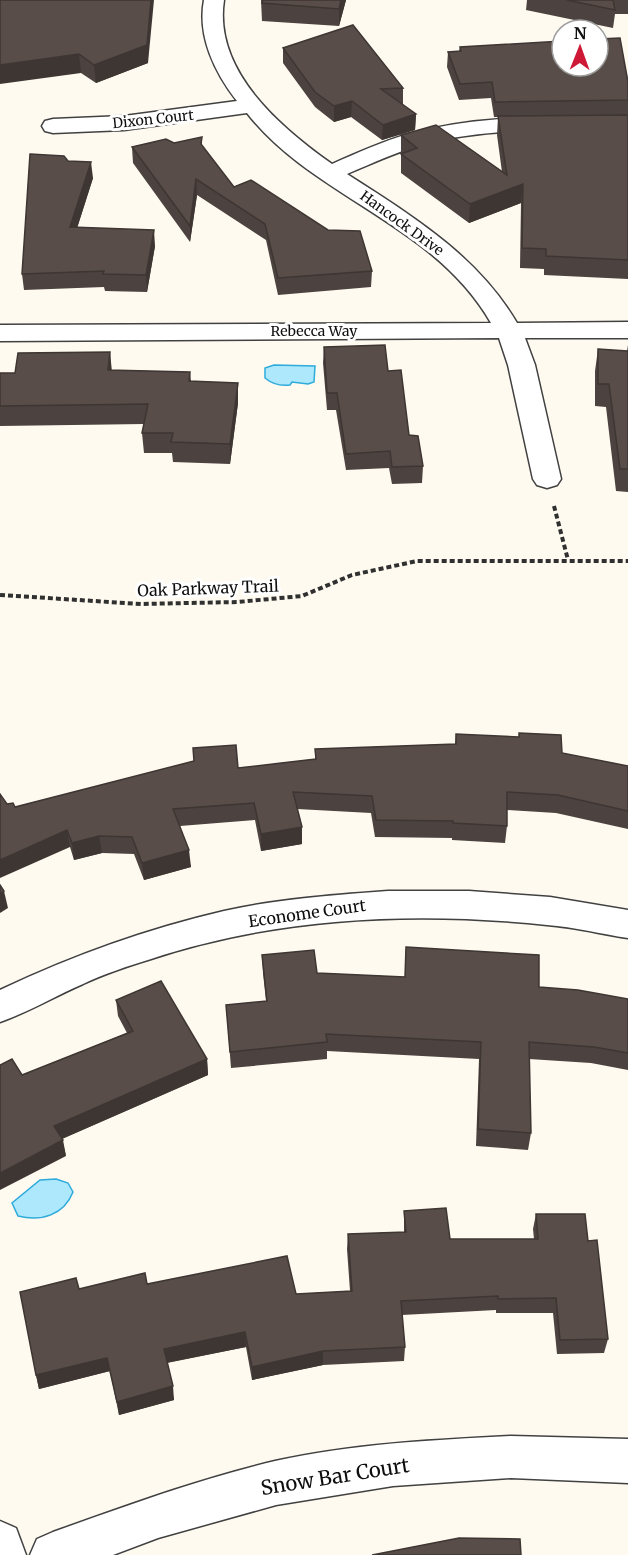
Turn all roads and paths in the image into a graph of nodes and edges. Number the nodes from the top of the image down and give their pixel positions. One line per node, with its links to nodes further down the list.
1 (213, 0): 2 (street, Hancock Drive)
2 (252, 106): 4 (street, Dixon Court); 5 (street, Hancock Drive)
3 (628, 124): 5 (street)
4 (53, 126)
5 (330, 173): 6 (street, Hancock Drive)
6 (508, 329): 7 (street, Rebecca Way); 8 (street, Rebecca Way); 9 (street, Hancock Drive)
7 (628, 330)
8 (0, 333)
9 (546, 479): 10 (path)
10 (568, 560): 11 (path, Oak Parkway Trail); 12 (path, Oak Parkway Trail)
11 (628, 561)
12 (0, 595)
13 (628, 924): 14 (street, Econome Court)
14 (0, 1007)
15 (628, 1461): 18 (street, Snow Bar Court)
16 (0, 1544): 17 (street)
17 (3, 1555)
18 (53, 1555)

